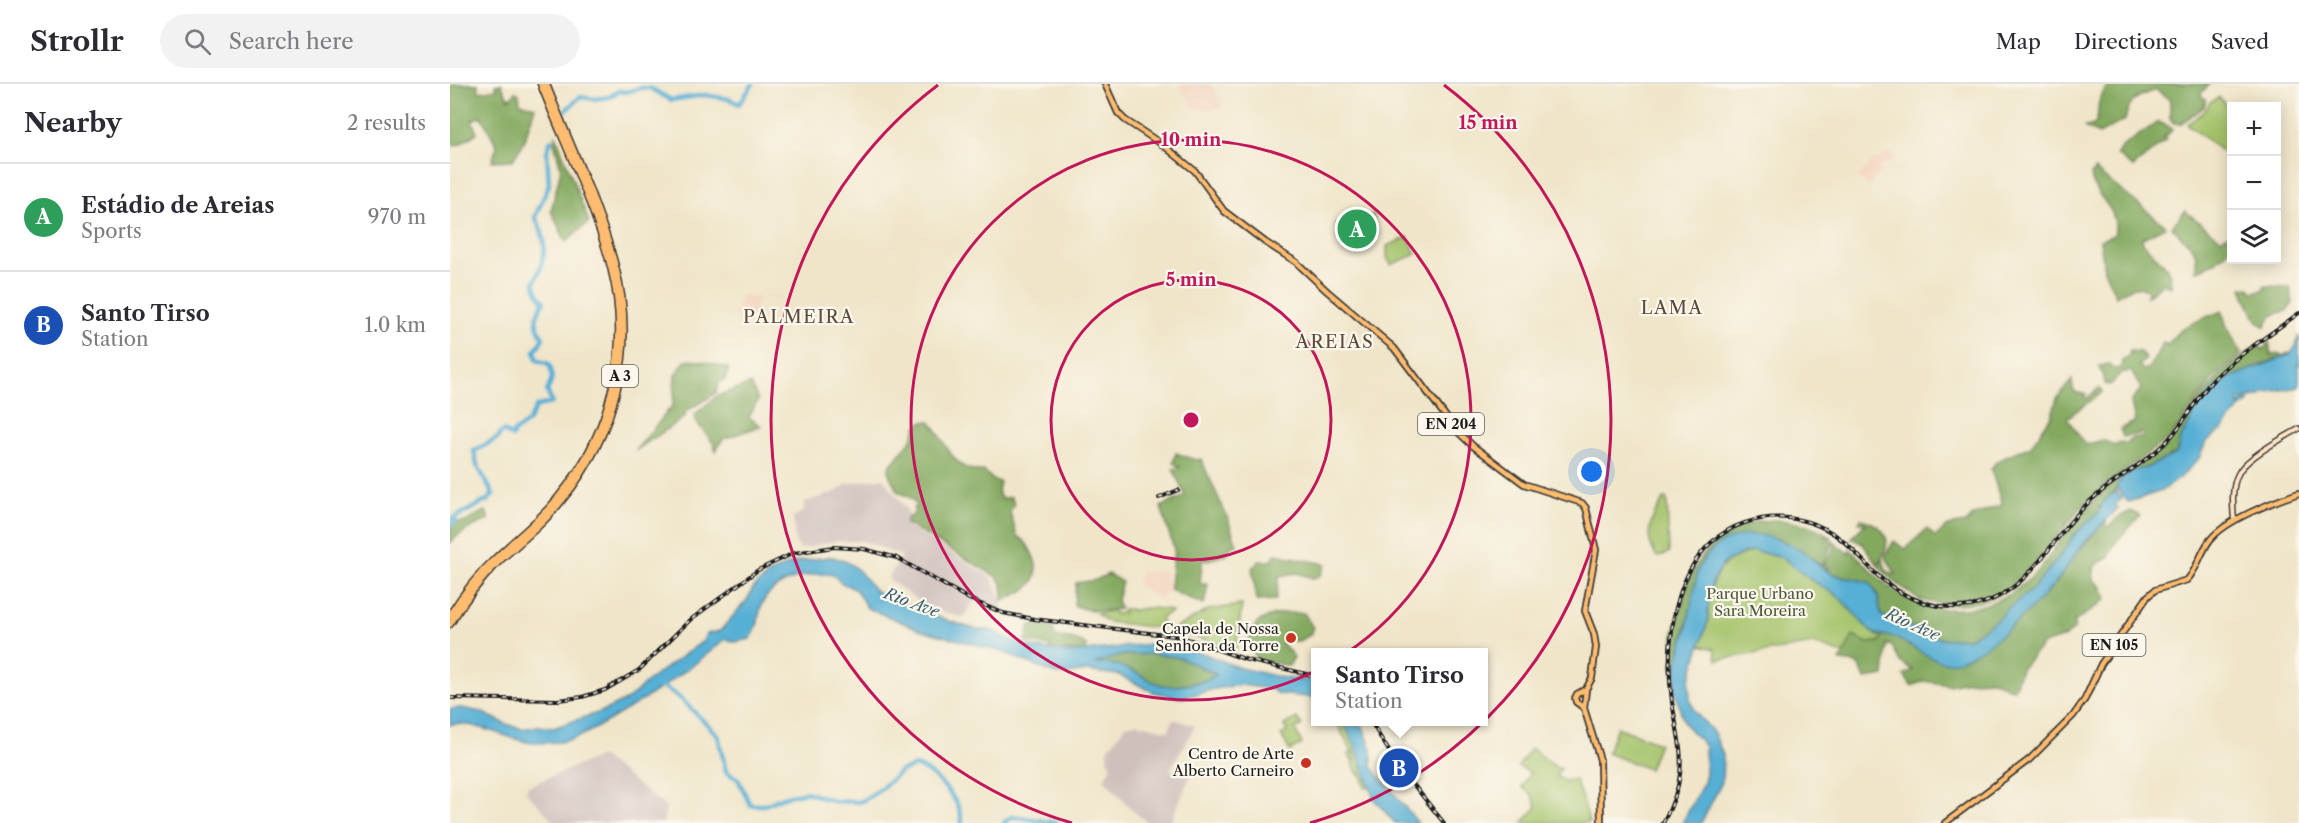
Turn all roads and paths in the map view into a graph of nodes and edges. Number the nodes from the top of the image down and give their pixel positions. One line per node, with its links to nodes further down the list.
1 (541, 84): 7 (highway, A 3)
2 (546, 84): 8 (highway, A 3)
3 (1105, 84): 9 (main road, EN 204)
4 (2299, 429): 6 (main road)
5 (2299, 493): 6 (main road, EN 105)
6 (2234, 521): 10 (main road, EN 105)
7 (450, 615)
8 (450, 624)
9 (1601, 823)
10 (1944, 823)

